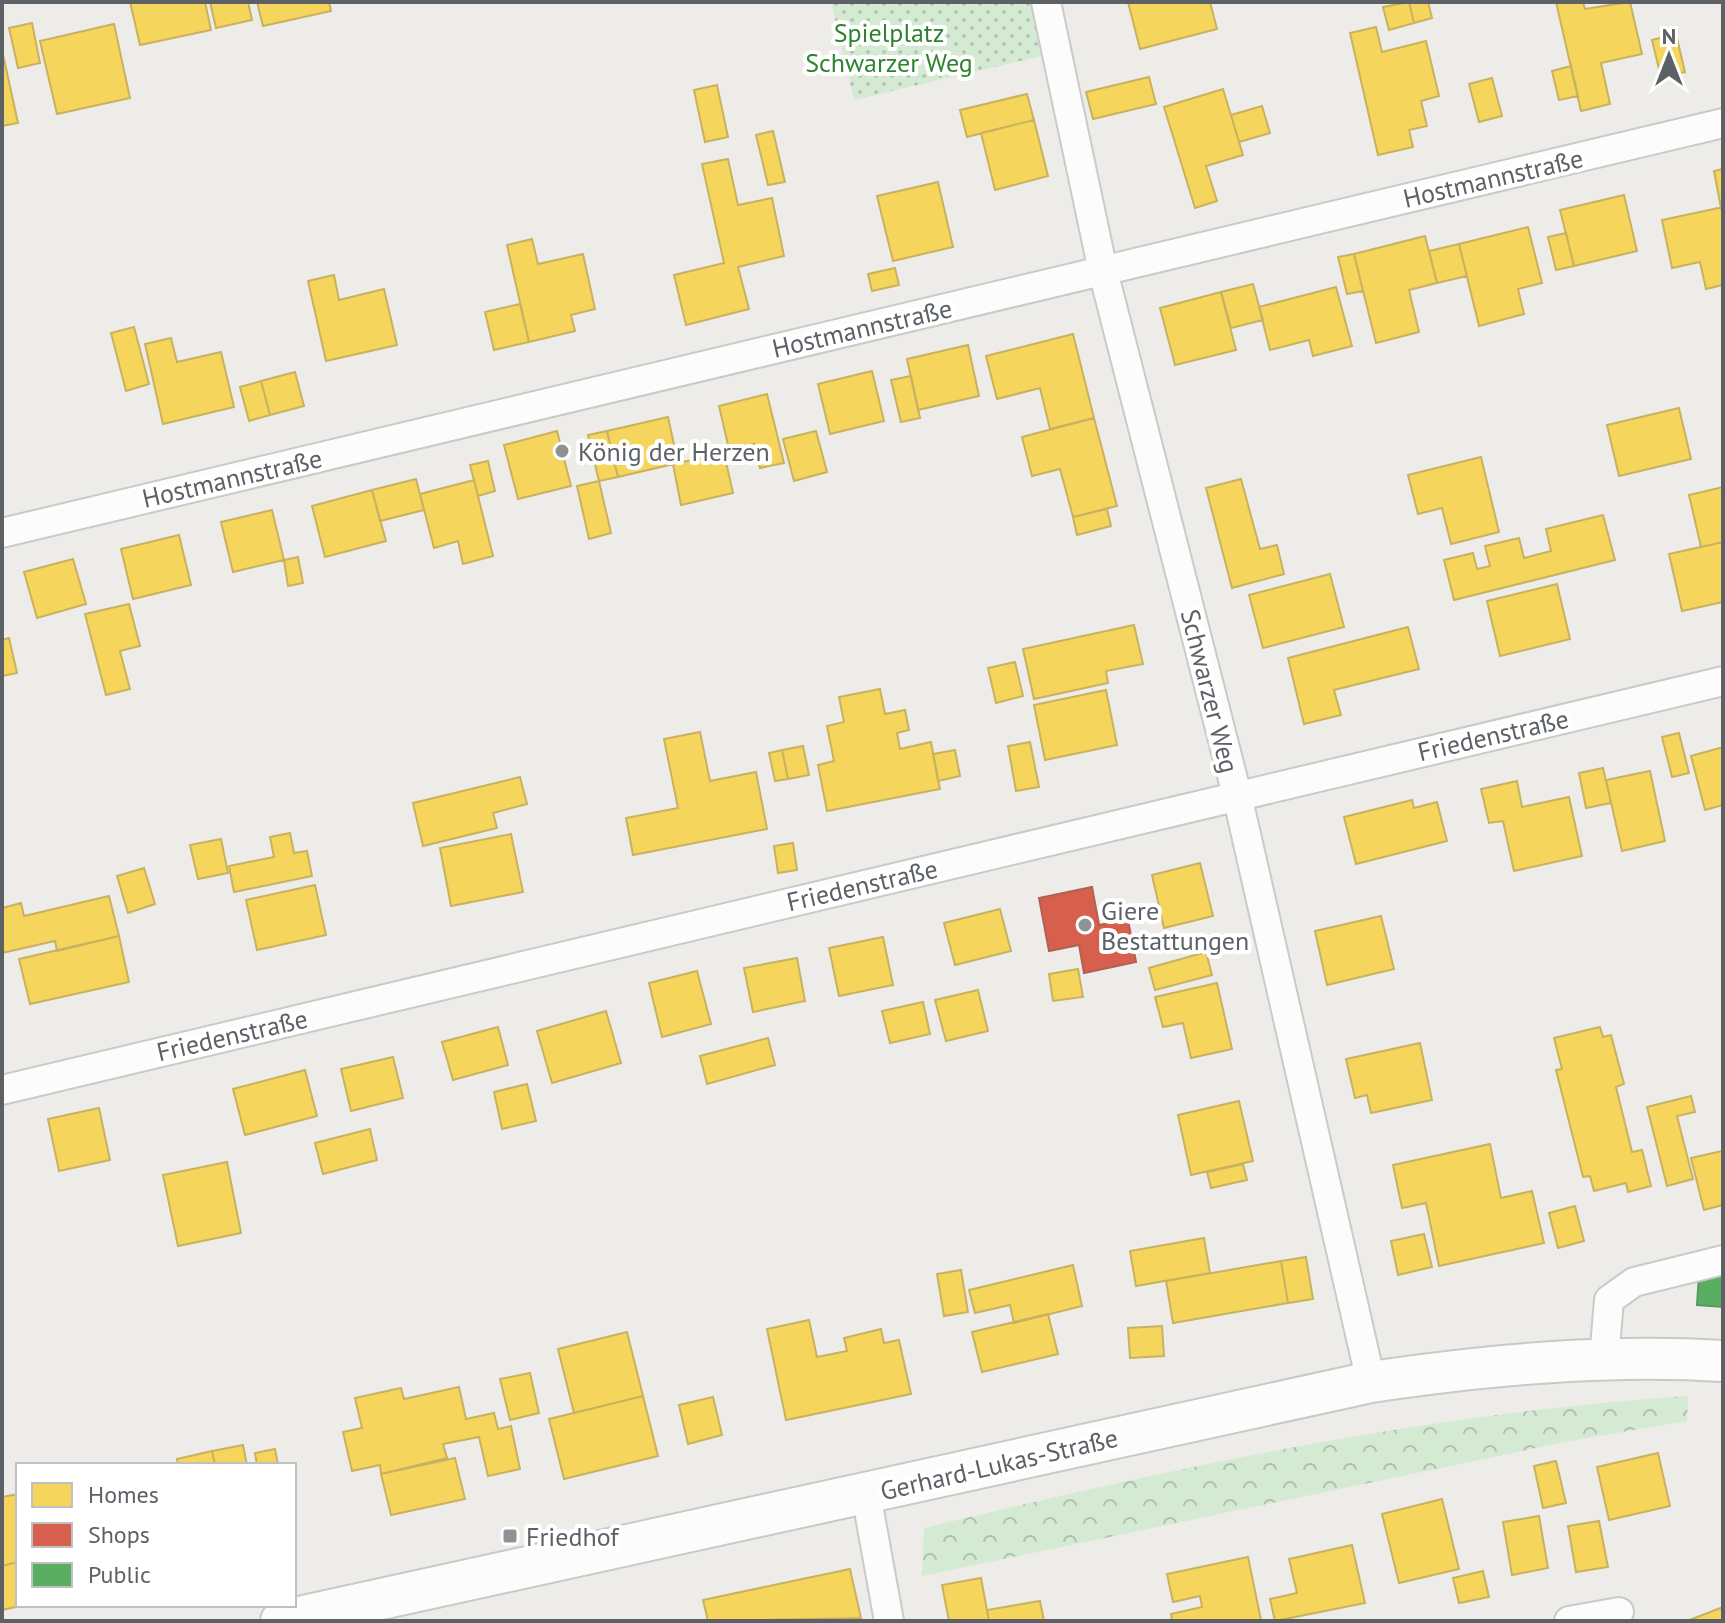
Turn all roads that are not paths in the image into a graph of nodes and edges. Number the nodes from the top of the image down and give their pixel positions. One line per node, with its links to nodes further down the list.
1 (1046, 2): 3 (street, Schwarzer Weg)
2 (1723, 123): 3 (street, Hostmannstraße)
3 (1103, 271): 4 (street, Hostmannstraße); 6 (street, Schwarzer Weg)
4 (2, 533)
5 (1723, 681): 6 (street, Friedenstraße)
6 (1237, 795): 7 (street, Friedenstraße); 11 (street, Schwarzer Weg)
7 (2, 1090)
8 (1723, 1260): 9 (street)
9 (1604, 1359): 10 (street, Gerhard-Lukas-Straße); 11 (street, Gerhard-Lukas-Straße)
10 (1723, 1361)
11 (1371, 1382): 12 (street, Gerhard-Lukas-Straße)
12 (866, 1494): 14 (street, Gerhard-Lukas-Straße); 15 (street)
13 (1619, 1612): 16 (street)
14 (281, 1621)
15 (889, 1621)
16 (1569, 1621)

